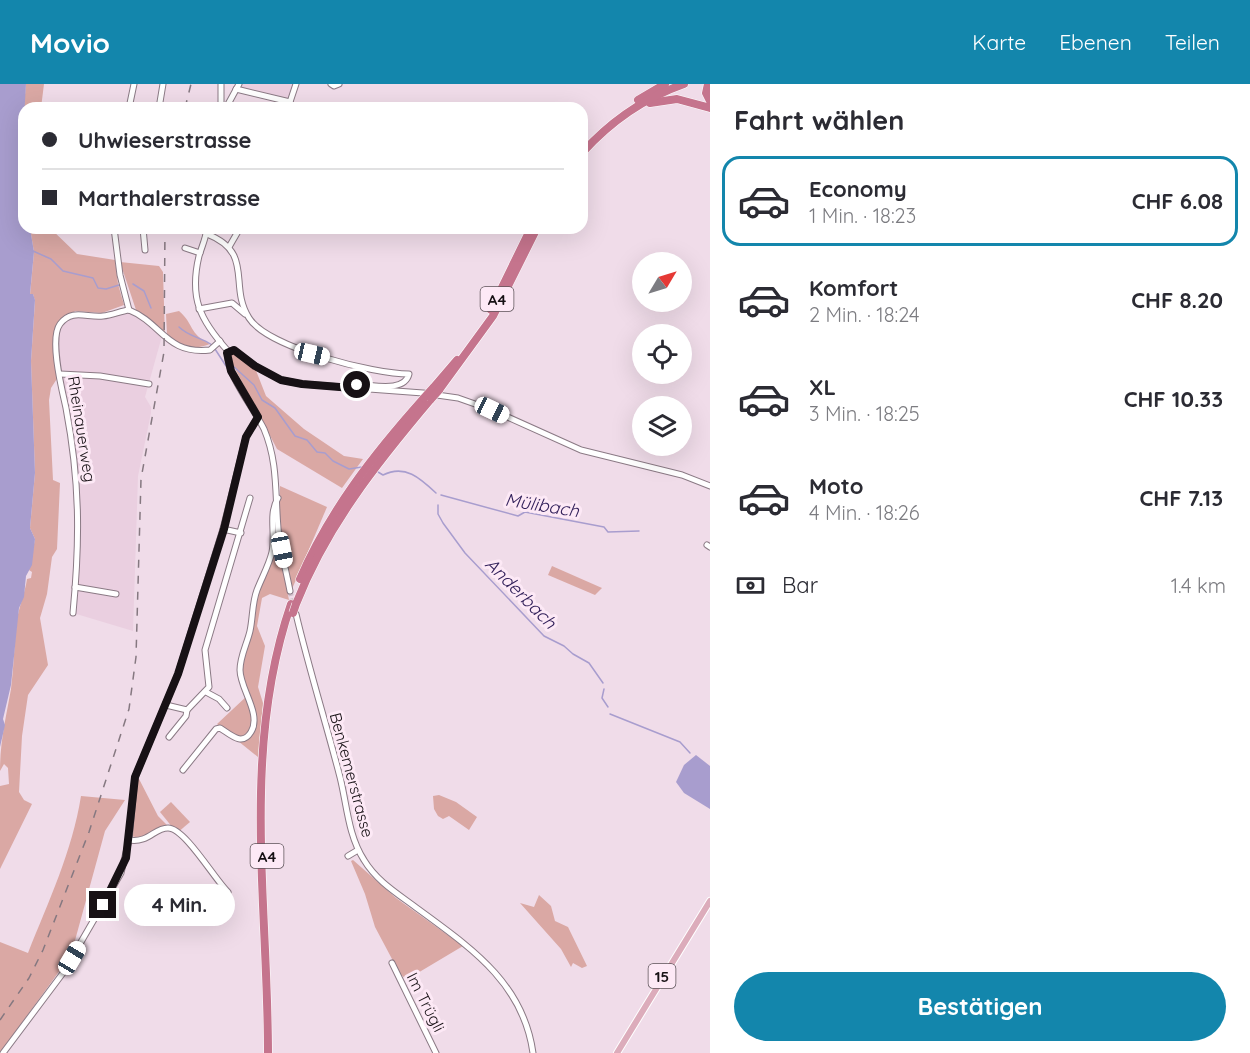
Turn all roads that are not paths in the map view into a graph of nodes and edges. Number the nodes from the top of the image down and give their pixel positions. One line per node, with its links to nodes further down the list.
1 (134, 84): 13 (street)
2 (163, 84): 14 (street)
3 (221, 84): 15 (street)
4 (296, 84): 18 (street)
5 (331, 84): 6 (street)
6 (339, 84)
7 (665, 84): 19 (highway)
8 (673, 84): 19 (highway)
9 (684, 84): 21 (highway)
10 (708, 84): 12 (highway)
11 (237, 86): 16 (street); 17 (street)
12 (710, 101)
13 (130, 102)
14 (160, 102)
15 (221, 102)
16 (229, 102)
17 (281, 102)
18 (290, 102)
19 (630, 106): 22 (highway)
20 (710, 108): 21 (highway)
21 (620, 118): 23 (highway)
22 (588, 142)
23 (588, 147)
24 (115, 234): 36 (street)
25 (144, 234): 33 (street)
26 (206, 234): 34 (street)
27 (211, 234): 31 (street)
28 (237, 234): 31 (street)
29 (528, 234): 43 (highway, A4)
30 (534, 234): 43 (highway, A4)
31 (229, 247): 37 (street)
32 (185, 248): 34 (street)
33 (145, 250)
34 (200, 253): 35 (street)
35 (199, 309): 37 (street); 38 (street)
36 (129, 310): 38 (street); 40 (street, Rheinauerweg)
37 (246, 314): 42 (street)
38 (218, 343): 39 (street)
39 (228, 351): 42 (street); 44 (street)
40 (60, 374): 41 (street); 51 (street, Rheinauerweg)
41 (149, 384)
42 (352, 388): 43 (street)
43 (437, 391): 45 (street); 46 (highway, A4, bridge)
44 (258, 417): 48 (street); 49 (street)
45 (710, 486)
46 (353, 489): 52 (highway, A4); 54 (highway, A4)
47 (250, 498): 50 (street)
48 (278, 498): 52 (street); 62 (street)
49 (224, 529): 50 (street); 58 (street)
50 (241, 533): 57 (street)
51 (75, 587): 53 (street); 55 (street, Rheinauerweg)
52 (292, 593): 54 (highway, A4)
53 (116, 594)
54 (293, 604): 56 (highway, A4, bridge); 70 (highway, A4)
55 (73, 613)
56 (294, 614): 64 (street, Benkemerstrasse); 71 (highway, A4)
57 (206, 692): 59 (street); 60 (street)
58 (166, 705): 60 (street); 63 (street)
59 (227, 708)
60 (187, 710): 61 (street)
61 (169, 737)
62 (183, 770)
63 (129, 840): 66 (street); 69 (street)
64 (358, 850): 65 (street); 73 (street, Benkemerstrasse)
65 (348, 856)
66 (228, 892)
67 (710, 901): 74 (main road, 15)
68 (392, 963): 72 (street, Im Trügli)
69 (3, 1053)
70 (268, 1053)
71 (273, 1053)
72 (436, 1053)
73 (533, 1053)
74 (617, 1053)

